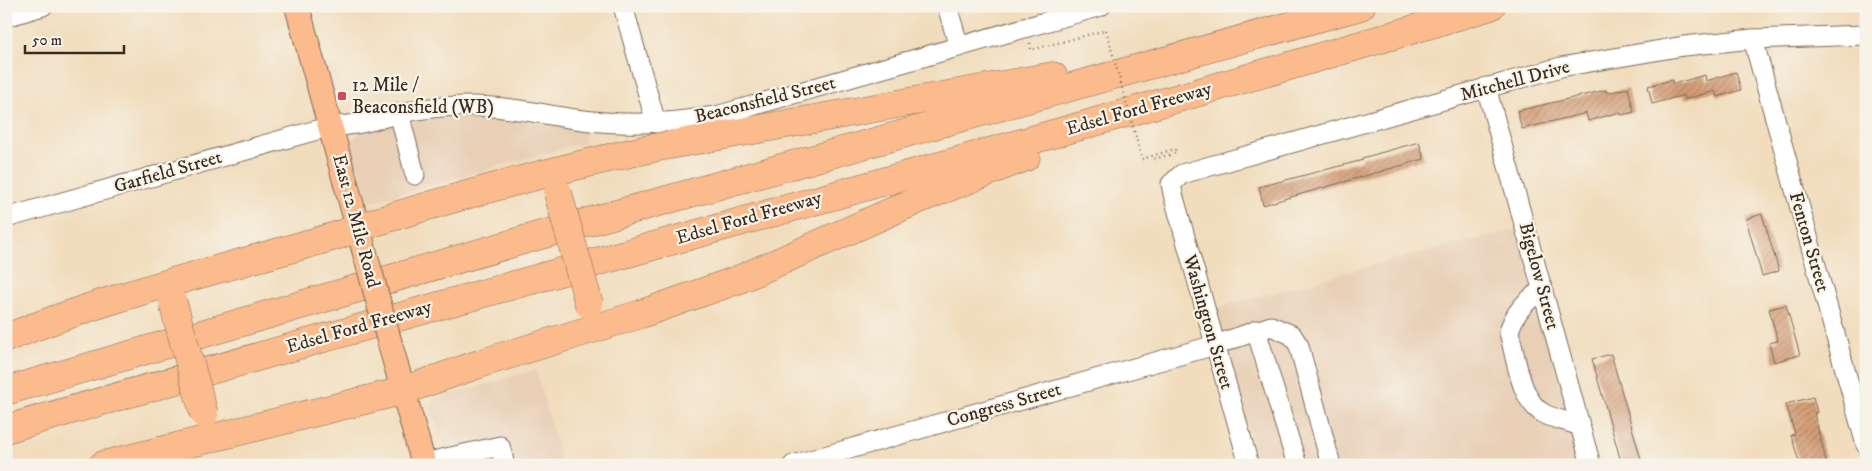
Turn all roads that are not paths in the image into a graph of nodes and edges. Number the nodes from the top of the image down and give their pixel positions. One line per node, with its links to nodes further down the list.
1 (43, 6): 9 (street)
2 (297, 6): 17 (main road, East 12 Mile Road)
3 (624, 6): 16 (street)
4 (947, 6): 12 (street)
5 (1102, 6): 12 (street, Beaconsfield Street)
6 (1338, 6): 20 (highway)
7 (1360, 6): 29 (highway, Edsel Ford Freeway)
8 (1491, 6): 14 (highway, Edsel Ford Freeway)
9 (6, 17)
10 (1866, 35): 11 (street, Mitchell Drive)
11 (1753, 39): 13 (street, Mitchell Drive); 34 (street, Fenton Street)
12 (958, 47): 16 (street, Beaconsfield Street)
13 (1486, 87): 19 (street, Mitchell Drive); 23 (street, Bigelow Street)
14 (1151, 106): 26 (highway); 32 (highway, Edsel Ford Freeway)
15 (399, 113): 16 (street, Beaconsfield Street); 17 (street, Beaconsfield Street); 18 (street)
16 (656, 123)
17 (331, 126): 21 (street, Garfield Street); 22 (main road, East 12 Mile Road)
18 (415, 175)
19 (1175, 179): 28 (street, Washington Street)
20 (548, 185): 22 (highway); 26 (highway, bridge)
21 (6, 218)
22 (360, 237): 24 (highway); 30 (main road, East 12 Mile Road, bridge)
23 (1543, 289): 31 (street, Bigelow Street); 31 (street)
24 (178, 291): 27 (highway); 33 (highway, bridge)
25 (1256, 330): 28 (street, Congress Street); 41 (street); 42 (street, Congress Street)
26 (582, 333): 30 (highway)
27 (6, 338)
28 (1215, 345): 39 (street, Congress Street); 40 (street, Washington Street)
29 (6, 391)
30 (402, 391): 33 (highway); 36 (main road, East 12 Mile Road)
31 (1580, 426): 43 (street, Bigelow Street)
32 (6, 429)
33 (228, 434): 37 (highway)
34 (1866, 445)
35 (468, 459): 36 (street); 38 (street)
36 (424, 464)
37 (102, 465)
38 (505, 465)
39 (793, 465)
40 (1249, 465)
41 (1297, 465)
42 (1331, 465)
43 (1591, 465)

